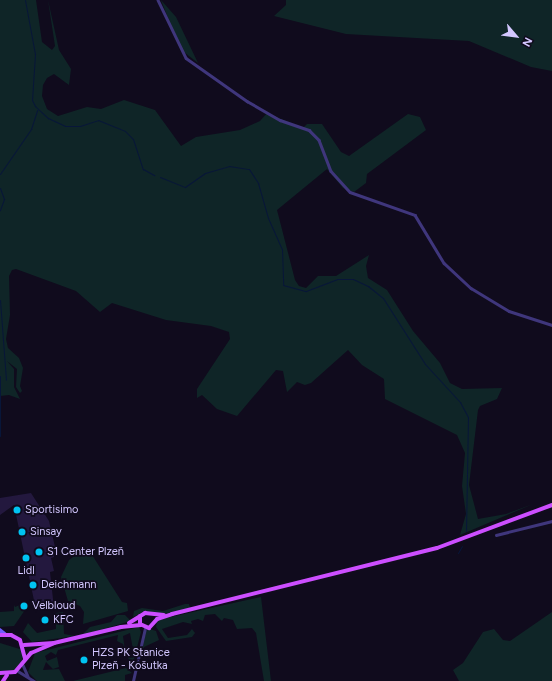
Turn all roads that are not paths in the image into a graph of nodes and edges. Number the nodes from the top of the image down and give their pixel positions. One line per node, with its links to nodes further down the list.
1 (158, 0): 2 (street)
2 (552, 325)
3 (552, 505): 7 (main road)
4 (552, 521): 5 (street)
5 (496, 535)
6 (151, 614): 7 (main road); 8 (main road); 9 (main road)
7 (172, 614): 9 (main road)
8 (140, 616): 10 (main road); 11 (main road)
9 (154, 622): 10 (main road)
10 (143, 626): 11 (main road); 25 (street)
11 (121, 627): 15 (main road)
12 (0, 630): 13 (main road)
13 (5, 634): 14 (main road); 16 (main road)
14 (0, 635)
15 (54, 642): 16 (main road); 17 (main road)
16 (24, 644): 17 (main road)
17 (25, 659): 18 (main road)
18 (23, 666): 19 (main road); 22 (street)
19 (18, 671): 21 (main road); 22 (street)
20 (0, 673): 21 (main road)
21 (6, 675): 23 (main road)
22 (28, 676): 24 (street)
23 (3, 681)
24 (34, 681)
25 (133, 681)

